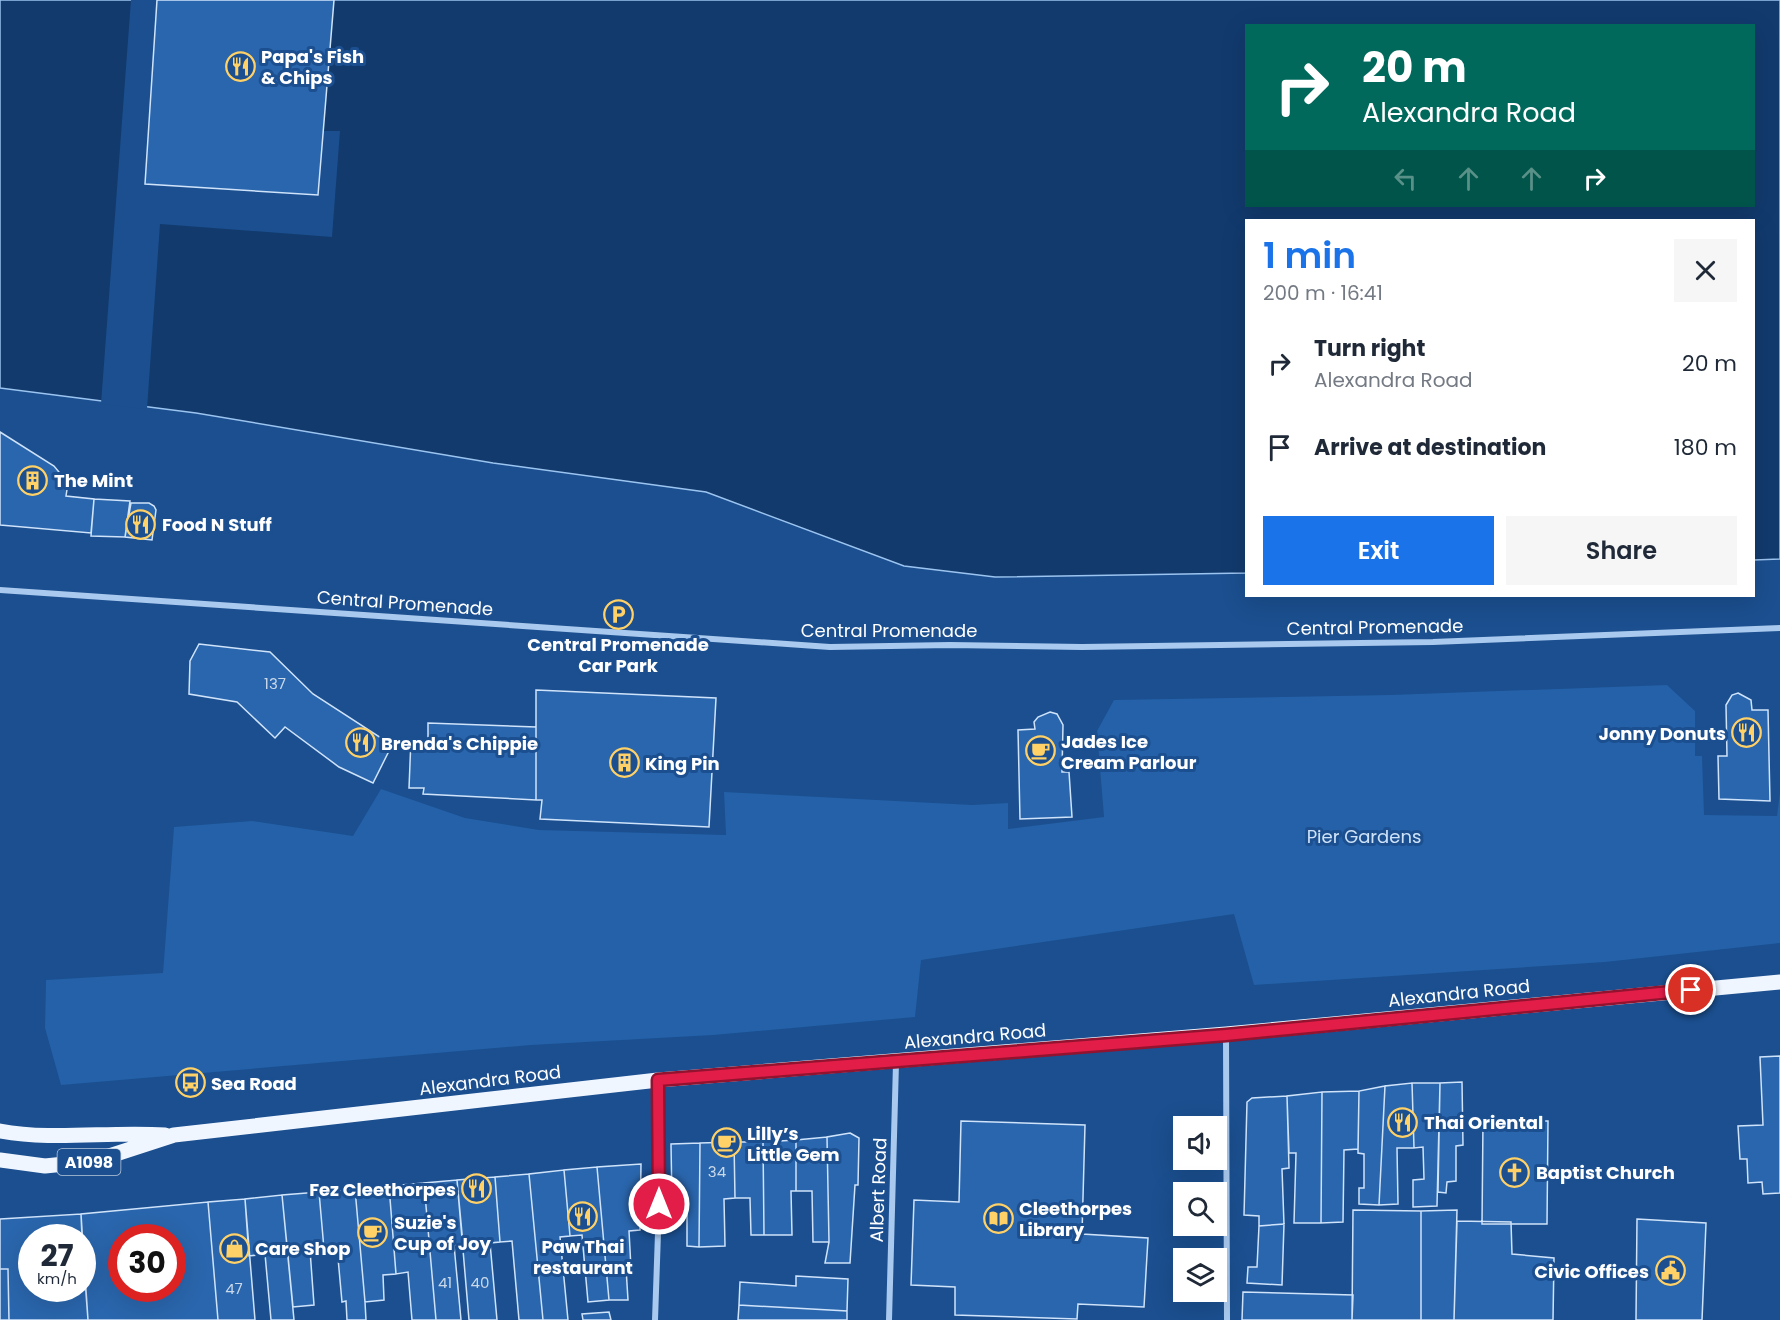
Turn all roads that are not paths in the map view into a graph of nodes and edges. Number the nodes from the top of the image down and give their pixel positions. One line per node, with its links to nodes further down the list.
1 (0, 590): 2 (street, Central Promenade)
2 (1780, 628)
3 (1780, 982): 4 (main road, Alexandra Road / A1098)
4 (1226, 1035): 5 (main road, Alexandra Road / A1098); 12 (street)
5 (896, 1062): 6 (main road, Alexandra Road / A1098); 11 (street, Albert Road)
6 (658, 1080): 8 (main road, Alexandra Road / A1098); 10 (street)
7 (0, 1131): 8 (main road, Alexandra Road / A1098)
8 (174, 1135): 9 (main road, Alexandra Road / A1098)
9 (0, 1160)
10 (655, 1320)
11 (889, 1320)
12 (1227, 1320)

